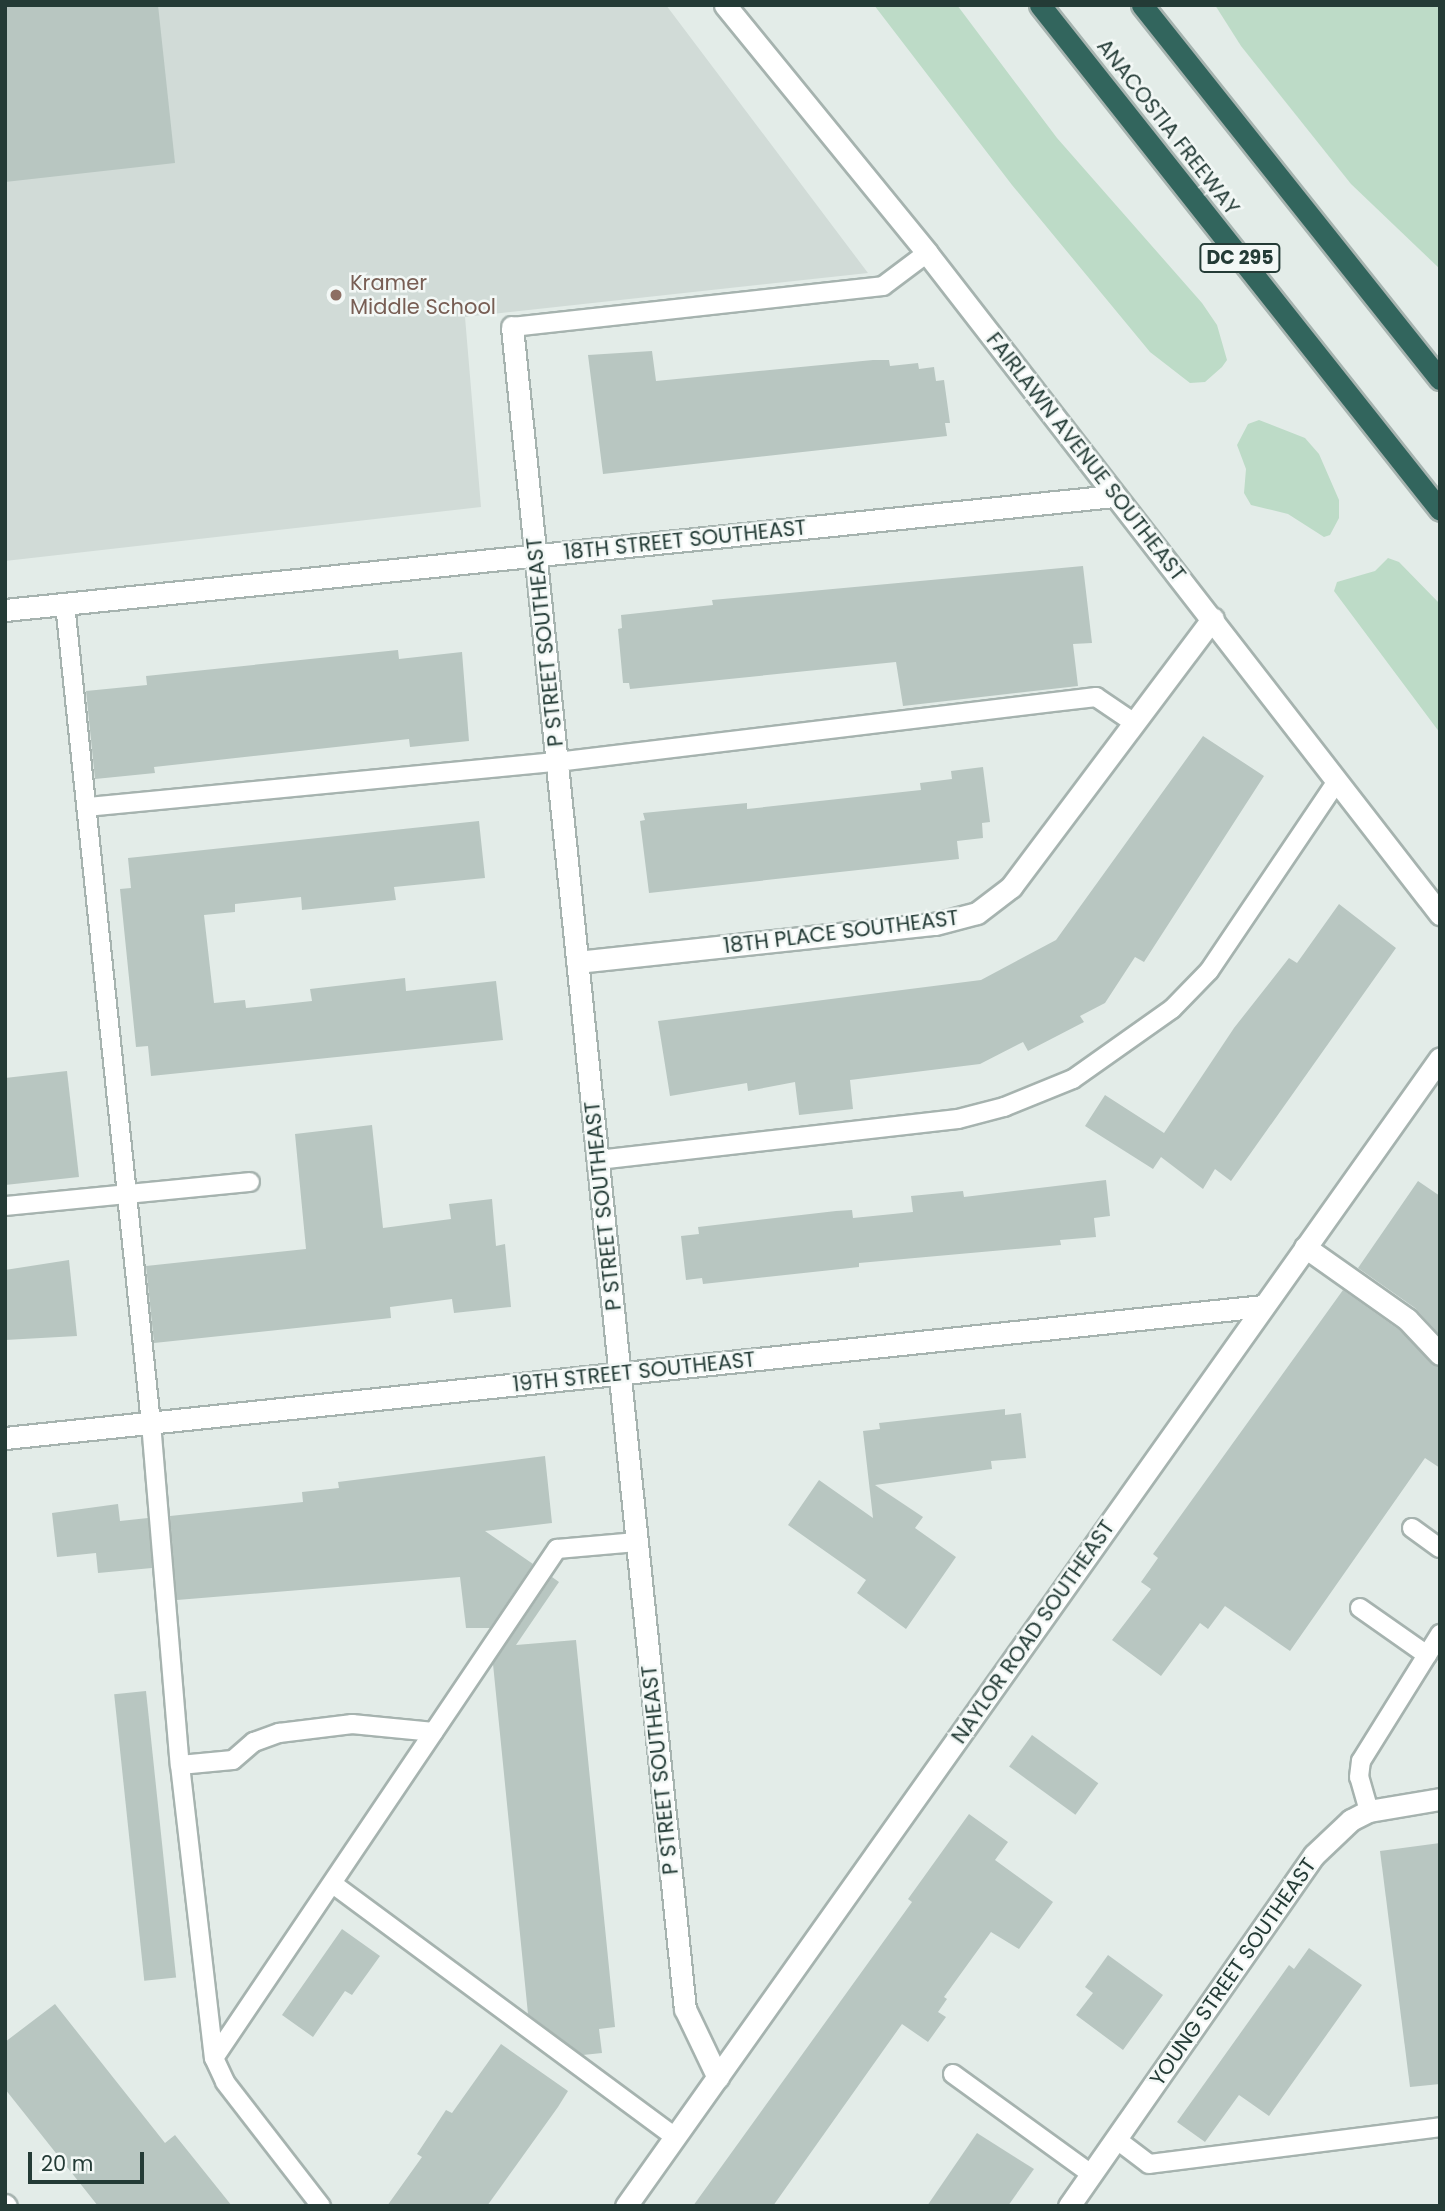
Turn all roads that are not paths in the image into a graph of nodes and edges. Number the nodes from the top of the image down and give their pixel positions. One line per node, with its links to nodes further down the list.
1 (725, 5): 4 (street, FAIRLAWN AVENUE SOUTHEAST)
2 (1040, 5): 8 (highway, ANACOSTIA FREEWAY / DC 295)
3 (1142, 5): 6 (highway)
4 (927, 253): 5 (lane); 7 (street, FAIRLAWN AVENUE SOUTHEAST)
5 (512, 327): 9 (street, P STREET SOUTHEAST)
6 (1440, 380)
7 (1114, 496): 9 (street, 18TH STREET SOUTHEAST); 12 (street, FAIRLAWN AVENUE SOUTHEAST)
8 (1440, 510)
9 (536, 555): 10 (street, 18TH STREET SOUTHEAST); 14 (street, P STREET SOUTHEAST)
10 (65, 604): 11 (street, 18TH STREET SOUTHEAST); 16 (lane)
11 (5, 610)
12 (1213, 618): 13 (street, 18TH PLACE SOUTHEAST); 15 (street, FAIRLAWN AVENUE SOUTHEAST)
13 (1133, 722): 14 (lane); 18 (street, 18TH PLACE SOUTHEAST)
14 (557, 762): 16 (lane); 18 (street, P STREET SOUTHEAST)
15 (1337, 781): 17 (street, FAIRLAWN AVENUE SOUTHEAST); 20 (lane)
16 (87, 807): 22 (lane)
17 (1440, 914)
18 (577, 962): 20 (street, P STREET SOUTHEAST)
19 (1440, 1058): 24 (street, NAYLOR ROAD SOUTHEAST)
20 (598, 1160): 27 (street, P STREET SOUTHEAST)
21 (250, 1182): 22 (lane)
22 (128, 1195): 23 (lane); 28 (lane)
23 (5, 1206)
24 (1305, 1247): 25 (street, NAYLOR ROAD SOUTHEAST); 26 (street)
25 (1263, 1306): 27 (street, 19TH STREET SOUTHEAST); 43 (street, NAYLOR ROAD SOUTHEAST)
26 (1440, 1354)
27 (620, 1374): 28 (street, 19TH STREET SOUTHEAST); 31 (street, P STREET SOUTHEAST)
28 (152, 1423): 29 (street, 19TH STREET SOUTHEAST); 37 (lane)
29 (5, 1438)
30 (1412, 1528): 32 (lane)
31 (637, 1542): 36 (lane); 43 (street, P STREET SOUTHEAST)
32 (1440, 1548)
33 (1360, 1608): 35 (lane)
34 (1440, 1634): 35 (lane)
35 (1427, 1655): 39 (lane)
36 (434, 1732): 37 (lane); 40 (lane)
37 (180, 1765): 41 (lane)
38 (1440, 1799): 39 (street, YOUNG STREET SOUTHEAST)
39 (1369, 1811): 46 (street, YOUNG STREET SOUTHEAST)
40 (332, 1884): 41 (lane); 45 (lane)
41 (214, 2058): 48 (lane)
42 (953, 2074): 47 (lane)
43 (718, 2078): 45 (street, NAYLOR ROAD SOUTHEAST)
44 (1440, 2127): 46 (lane)
45 (675, 2137): 49 (street, NAYLOR ROAD SOUTHEAST)
46 (1116, 2139): 47 (street, YOUNG STREET SOUTHEAST)
47 (1091, 2174): 50 (street, YOUNG STREET SOUTHEAST)
48 (321, 2206)
49 (626, 2206)
50 (1069, 2206)

